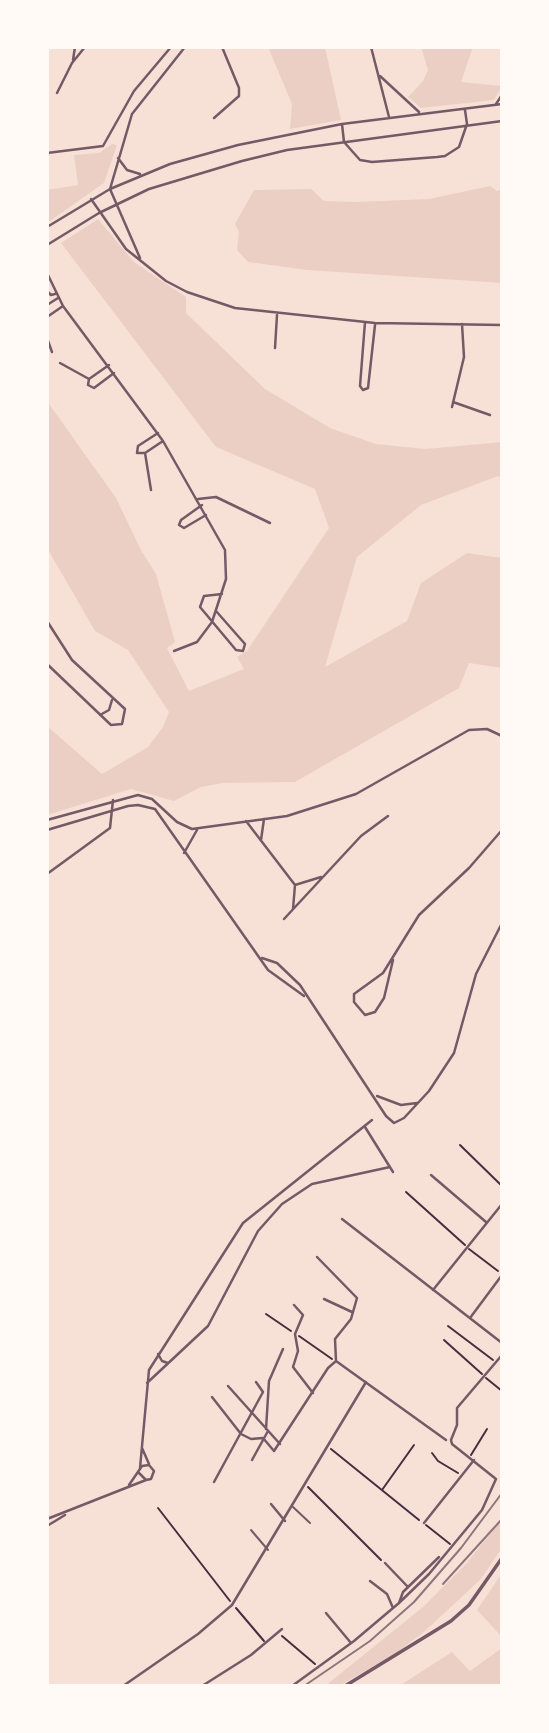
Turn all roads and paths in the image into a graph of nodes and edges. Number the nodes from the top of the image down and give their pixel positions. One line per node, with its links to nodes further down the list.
1 (75, 47): 7 (street)
2 (85, 47): 7 (street)
3 (171, 47): 21 (street)
4 (185, 47): 22 (street)
5 (222, 47): 16 (street)
6 (371, 47): 8 (street)
7 (72, 63): 9 (street)
8 (380, 76): 14 (street); 15 (street)
9 (57, 93)
10 (502, 94): 11 (street)
11 (496, 104): 12 (street); 13 (street)
12 (502, 104)
13 (465, 110): 14 (street); 19 (street)
14 (420, 113): 15 (street)
15 (389, 117): 18 (street)
16 (214, 118)
17 (502, 121): 19 (street)
18 (342, 124): 20 (street); 23 (street)
19 (467, 124): 20 (street); 20 (street)
20 (344, 142): 26 (street)
21 (47, 153)
22 (117, 157): 23 (street); 24 (street)
23 (143, 174): 24 (street)
24 (110, 189): 25 (street); 26 (street)
25 (91, 199): 27 (street); 28 (street)
26 (115, 204): 27 (street); 30 (street)
27 (99, 213): 29 (street); 30 (street)
28 (47, 227)
29 (47, 245)
30 (142, 261): 37 (street)
31 (47, 273): 33 (street)
32 (47, 291): 33 (street)
33 (55, 293): 34 (street)
34 (58, 298): 35 (street); 36 (street)
35 (47, 305)
36 (63, 306): 38 (street); 47 (street)
37 (277, 315): 39 (street); 44 (street)
38 (47, 317)
39 (365, 322): 40 (street); 40 (street)
40 (375, 323): 41 (street)
41 (462, 323): 42 (street); 50 (street)
42 (502, 325)
43 (47, 338): 45 (street)
44 (275, 348)
45 (52, 352)
46 (60, 363): 49 (street)
47 (109, 365): 48 (street); 49 (street)
48 (115, 372): 49 (street); 53 (street)
49 (89, 379)
50 (453, 402): 51 (street); 52 (street)
51 (452, 407)
52 (490, 415)
53 (158, 433): 54 (street); 55 (street)
54 (163, 441): 55 (street); 57 (street)
55 (145, 453): 56 (street)
56 (151, 490)
57 (198, 499): 58 (street); 60 (street)
58 (202, 505): 59 (street); 59 (street)
59 (207, 514): 61 (street)
60 (270, 523)
61 (222, 594): 62 (street); 64 (street)
62 (216, 611): 64 (street); 64 (street)
63 (47, 621): 67 (street)
64 (212, 622): 65 (street)
65 (174, 651)
66 (47, 664): 68 (street)
67 (112, 699): 68 (street); 68 (street)
68 (100, 715)
69 (502, 736): 73 (street)
70 (113, 800): 71 (street); 74 (street); 77 (street)
71 (113, 811): 76 (street); 80 (street); 81 (street)
72 (388, 817): 82 (street)
73 (264, 819): 75 (street); 79 (street)
74 (49, 820): 76 (street)
75 (246, 821): 77 (street); 79 (street)
76 (49, 830)
77 (197, 830): 80 (street)
78 (502, 830): 88 (street)
79 (261, 840): 83 (street)
80 (184, 853): 87 (street)
81 (47, 874)
82 (324, 876): 83 (street); 84 (street)
83 (295, 885): 84 (street)
84 (293, 909): 85 (street)
85 (284, 919)
86 (502, 923): 91 (street)
87 (262, 958): 89 (street); 89 (street)
88 (393, 960): 88 (street)
89 (306, 997): 90 (street)
90 (375, 1095): 91 (street); 91 (street)
91 (418, 1102)
92 (372, 1120): 93 (street)
93 (365, 1126): 95 (street); 99 (street)
94 (460, 1145): 98 (path)
95 (390, 1167): 96 (street); 102 (street)
96 (393, 1172)
97 (431, 1175): 106 (street)
98 (502, 1186)
99 (287, 1187): 101 (street); 102 (street)
100 (406, 1192): 107 (path)
101 (277, 1195): 103 (street); 121 (street)
102 (293, 1196): 103 (street)
103 (282, 1204): 125 (street)
104 (502, 1204): 106 (street)
105 (342, 1219): 110 (street)
106 (485, 1222): 107 (street)
107 (467, 1247): 109 (path); 110 (street)
108 (317, 1257): 113 (street)
109 (502, 1274): 115 (street)
110 (433, 1290): 115 (street)
111 (324, 1298): 113 (street)
112 (295, 1305): 117 (street)
113 (353, 1312): 123 (street)
114 (266, 1314): 117 (path)
115 (470, 1318): 119 (street)
116 (448, 1326): 124 (path)
117 (295, 1334): 123 (path); 132 (street)
118 (444, 1340): 126 (path)
119 (502, 1342)
120 (283, 1349): 136 (street)
121 (158, 1354): 125 (street); 129 (street)
122 (502, 1355): 124 (street)
123 (335, 1361): 128 (street); 132 (street)
124 (495, 1362): 126 (street)
125 (168, 1363): 129 (street)
126 (484, 1376): 131 (path); 145 (street)
127 (256, 1382): 134 (street)
128 (366, 1382): 139 (street); 142 (street)
129 (147, 1383): 143 (street)
130 (228, 1386): 134 (street)
131 (502, 1391)
132 (313, 1393): 140 (street)
133 (212, 1397): 137 (street)
134 (251, 1413): 136 (street); 137 (street)
135 (487, 1429): 145 (path)
136 (267, 1430): 138 (street); 140 (street)
137 (241, 1434): 138 (street); 152 (street)
138 (263, 1438): 140 (street); 146 (street)
139 (446, 1440)
140 (280, 1444)
141 (414, 1445): 155 (path)
142 (327, 1446): 153 (street); 155 (path)
143 (142, 1448): 147 (street); 148 (street)
144 (432, 1453): 150 (path)
145 (472, 1459): 150 (street); 166 (street)
146 (252, 1460)
147 (149, 1465): 148 (street); 151 (street)
148 (140, 1468): 149 (street)
149 (139, 1474): 151 (street); 154 (street)
150 (462, 1475): 163 (street)
151 (146, 1480): 154 (street)
152 (214, 1482)
153 (306, 1485): 157 (street); 170 (path)
154 (127, 1488): 159 (street)
155 (382, 1490): 163 (path)
156 (271, 1504): 161 (street)
157 (293, 1507): 161 (street); 162 (lane)
158 (158, 1508): 174 (path)
159 (67, 1512): 160 (street); 164 (street)
160 (47, 1519)
161 (285, 1521): 167 (street)
162 (310, 1523)
163 (424, 1523): 166 (path)
164 (47, 1526)
165 (251, 1530): 167 (lane)
166 (454, 1547): 173 (street)
167 (268, 1550): 174 (street)
168 (439, 1557): 172 (street)
169 (502, 1558): 182 (street)
170 (385, 1563): 172 (street)
171 (370, 1581): 175 (street)
172 (408, 1587): 173 (street)
173 (400, 1603): 175 (street)
174 (233, 1605): 179 (path); 183 (street)
175 (393, 1608): 180 (street)
176 (326, 1614): 180 (street)
177 (282, 1629): 178 (street)
178 (278, 1633): 179 (street); 181 (path)
179 (266, 1643): 184 (street)
180 (351, 1643): 181 (street)
181 (318, 1668): 185 (street)
182 (355, 1681): 186 (street); 187 (street)
183 (123, 1686)
184 (202, 1686)
185 (292, 1686)
186 (345, 1686)
187 (360, 1686)

